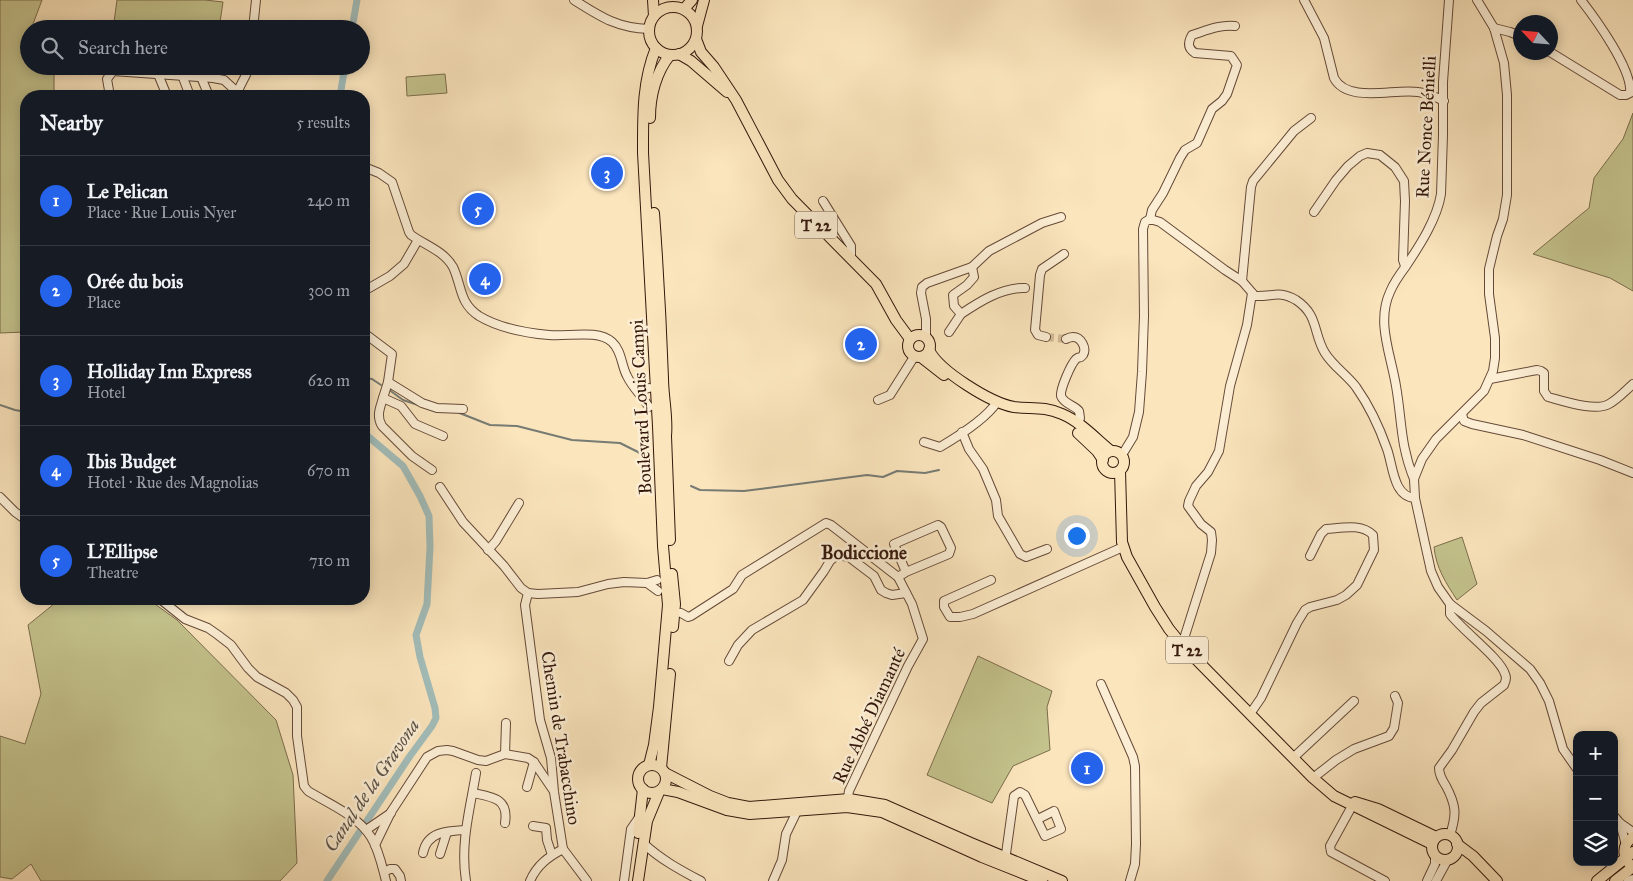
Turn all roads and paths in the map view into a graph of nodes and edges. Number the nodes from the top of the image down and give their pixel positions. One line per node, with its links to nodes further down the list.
1 (256, 0): 12 (street)
2 (574, 0): 16 (street)
3 (653, 0): 11 (main road)
4 (692, 0): 10 (main road)
5 (704, 0): 13 (main road)
6 (1304, 0): 34 (street)
7 (1449, 0): 34 (street, Rue Nonce Bénielli)
8 (1477, 0): 15 (street)
9 (1581, 0): 21 (street)
10 (676, 5): 11 (main road); 13 (main road)
11 (654, 16): 16 (main road)
12 (254, 20)
13 (696, 26): 18 (main road)
14 (1234, 26): 40 (street)
15 (1494, 28): 17 (street); 58 (street)
16 (649, 29): 19 (main road)
17 (1513, 33)
18 (696, 39): 20 (main road); 33 (main road, T 22)
19 (656, 48): 20 (main road); 113 (main road, Boulevard Louis Campi)
20 (675, 54): 33 (main road, T 22); 114 (main road, Boulevard Louis Campi)
21 (1558, 57)
22 (110, 75): 27 (street)
23 (158, 75): 28 (street)
24 (182, 75): 26 (street); 29 (street)
25 (246, 75): 32 (street)
26 (202, 77): 30 (street); 31 (street)
27 (109, 90)
28 (165, 90)
29 (188, 90)
30 (207, 90)
31 (233, 90)
32 (239, 90)
33 (736, 100): 43 (main road, T 22)
34 (1444, 101): 44 (street, Rue Nonce Bénielli)
35 (1311, 118): 46 (street)
36 (370, 170): 41 (street)
37 (823, 201): 43 (street)
38 (1314, 212): 44 (street)
39 (1061, 217): 45 (street)
40 (1150, 218): 46 (street); 74 (street)
41 (418, 240): 47 (street); 62 (street)
42 (1064, 254): 54 (street)
43 (852, 259): 55 (main road, T 22)
44 (1405, 266): 79 (street, Rue Nonce Bénielli)
45 (972, 267): 50 (street); 53 (street)
46 (1242, 281): 49 (street)
47 (370, 288)
48 (1025, 288): 50 (street)
49 (1252, 294): 82 (street); 102 (street)
50 (961, 314): 51 (street)
51 (949, 332)
52 (370, 338): 59 (street)
53 (926, 338): 55 (main road); 57 (main road)
54 (1046, 338)
55 (910, 339): 57 (main road)
56 (1066, 339): 69 (street)
57 (921, 355): 64 (street); 65 (main road)
58 (1490, 379): 60 (street); 68 (street)
59 (388, 382): 63 (street); 67 (street)
60 (1633, 384)
61 (649, 388): 62 (street)
62 (638, 391): 66 (street)
63 (383, 398): 71 (street); 76 (street)
64 (878, 400)
65 (995, 405): 69 (main road); 70 (street); 75 (main road)
66 (649, 407)
67 (463, 409)
68 (1462, 414): 78 (street); 79 (street)
69 (1078, 424): 73 (main road)
70 (962, 432): 72 (street); 86 (street)
71 (443, 436)
72 (924, 442)
73 (1111, 451): 74 (main road); 75 (main road)
74 (1122, 455): 77 (main road)
75 (1102, 460): 77 (main road)
76 (432, 470)
77 (1120, 471): 85 (main road, T 22)
78 (1633, 473)
79 (1414, 479): 82 (street)
80 (440, 487): 87 (street)
81 (0, 497): 84 (street)
82 (1415, 498): 97 (street)
83 (519, 503): 87 (street)
84 (20, 516)
85 (1123, 547): 92 (street); 102 (main road, T 22)
86 (1047, 549)
87 (488, 550): 95 (street)
88 (1310, 556): 107 (street)
89 (906, 572): 89 (street); 90 (street)
90 (898, 577): 96 (street); 99 (street)
91 (657, 580): 93 (street)
92 (991, 580)
93 (647, 583): 94 (street); 95 (street)
94 (658, 591)
95 (528, 593): 121 (street, Chemin de Trabacchino)
96 (906, 593): 103 (street); 123 (street, Rue Abbé Diamanté)
97 (1450, 604): 100 (street); 101 (street)
98 (168, 605): 133 (street)
99 (681, 613)
100 (1486, 631): 101 (street); 112 (street)
101 (1477, 643): 137 (street)
102 (1182, 645): 107 (main road, T 22)
103 (729, 660)
104 (1101, 684): 154 (street)
105 (1395, 696): 116 (street)
106 (1354, 701): 110 (street)
107 (1250, 714): 110 (main road, T 22)
108 (506, 723): 109 (street)
109 (504, 754): 111 (street); 126 (street)
110 (1293, 758): 116 (main road, T 22)
111 (534, 762): 117 (street); 121 (street)
112 (1573, 763)
113 (649, 765): 114 (main road); 119 (main road)
114 (663, 770): 120 (main road); 125 (main road)
115 (476, 773): 122 (street)
116 (1313, 778): 118 (main road, T 22)
117 (527, 787)
118 (1327, 789): 124 (main road, T 22); 138 (main road, T 22)
119 (643, 790): 120 (main road); 127 (main road)
120 (660, 790): 125 (main road); 139 (main road)
121 (554, 792): 143 (street, Chemin de Trabacchino)
122 (473, 793): 130 (street); 134 (street)
123 (847, 804): 125 (main road); 149 (main road)
124 (1352, 806): 138 (main road, T 22); 168 (street)
125 (799, 807): 165 (street)
126 (392, 812): 133 (street); 141 (street)
127 (641, 814): 161 (street); 162 (main road)
128 (1038, 819): 149 (street)
129 (1618, 821): 131 (street)
130 (505, 823)
131 (1620, 823): 136 (street); 142 (street)
132 (533, 826): 146 (street)
133 (366, 830): 141 (street)
134 (465, 830): 135 (street); 158 (street)
135 (447, 832): 144 (street); 145 (street)
136 (1633, 832)
137 (1450, 835): 138 (main road); 140 (main road)
138 (1434, 841): 147 (main road)
139 (643, 843): 163 (main road); 164 (street)
140 (1458, 844): 148 (main road); 150 (main road)
141 (375, 845): 152 (street)
142 (1629, 848): 151 (main road); 172 (main road)
143 (563, 849): 146 (street); 160 (street, Chemin de Trabacchino)
144 (423, 853)
145 (440, 854)
146 (552, 855): 159 (street)
147 (1435, 855): 148 (main road); 169 (street)
148 (1450, 858): 150 (main road); 170 (street)
149 (1005, 861): 153 (main road); 167 (main road)
150 (1478, 861): 171 (main road)
151 (1633, 867): 173 (main road)
152 (384, 872): 156 (street); 157 (street)
153 (1031, 878): 166 (main road)
154 (1130, 879)
155 (1633, 879): 174 (street)
156 (386, 881)
157 (401, 881)
158 (466, 881)
159 (530, 881)
160 (586, 881)
161 (624, 881)
162 (632, 881)
163 (638, 881)
164 (701, 881)
165 (773, 881)
166 (1042, 881)
167 (1062, 881)
168 (1384, 881)
169 (1427, 881)
170 (1436, 881)
171 (1498, 881)
172 (1597, 881)
173 (1615, 881)
174 (1628, 881)

